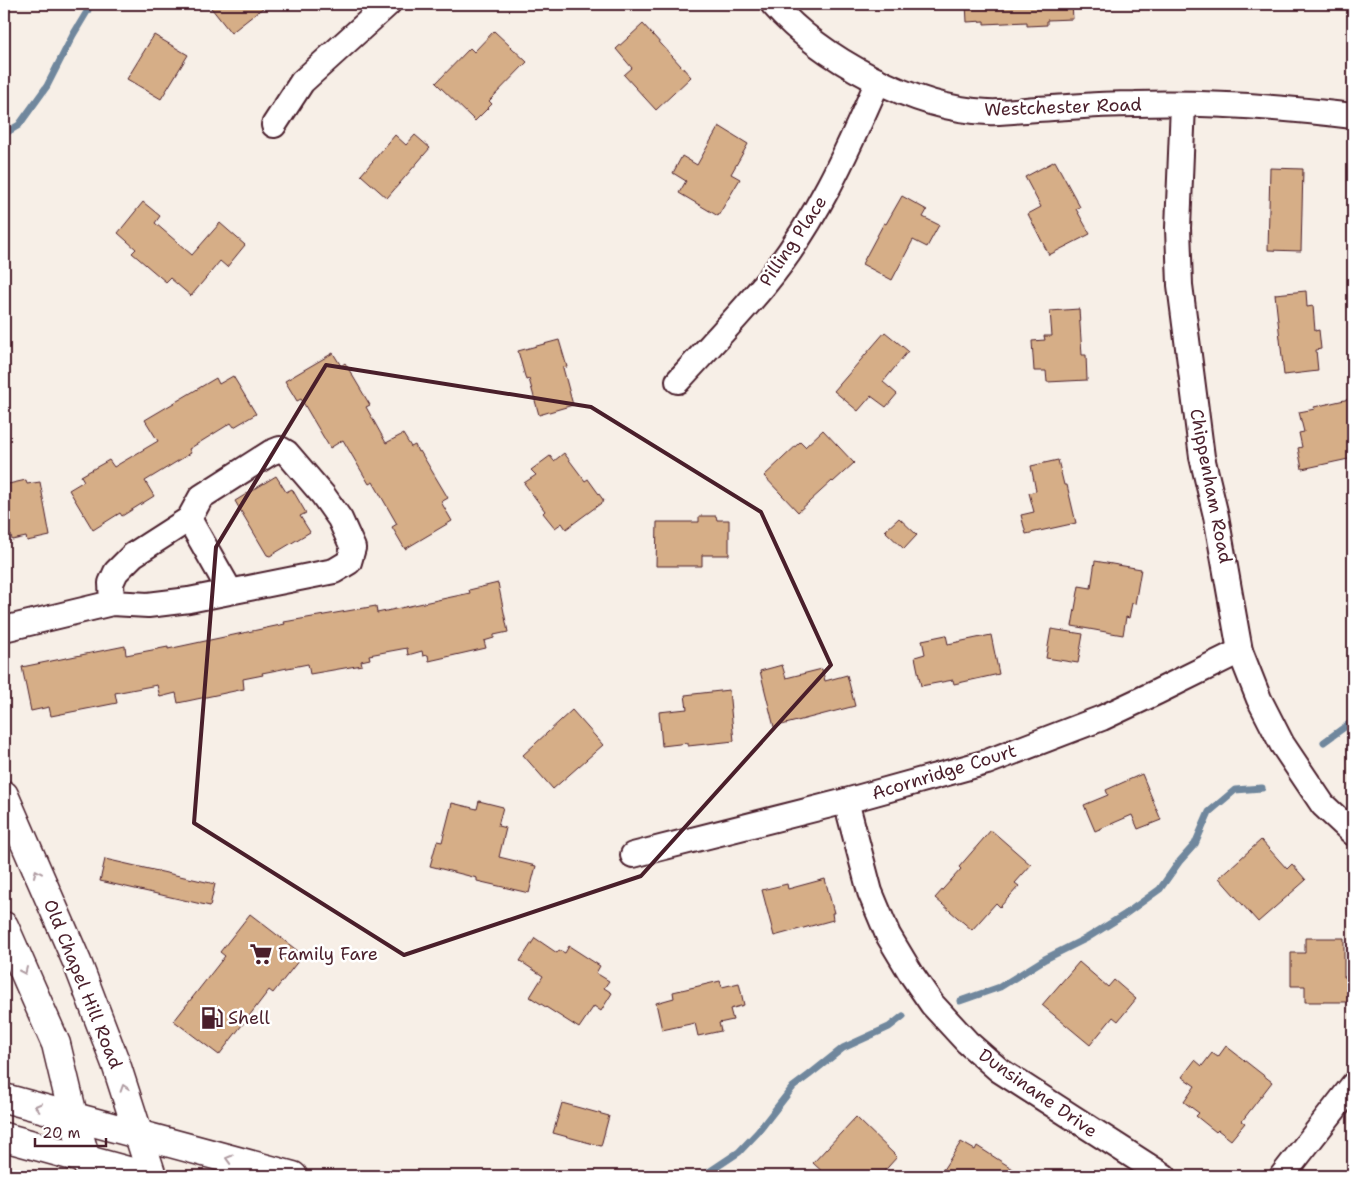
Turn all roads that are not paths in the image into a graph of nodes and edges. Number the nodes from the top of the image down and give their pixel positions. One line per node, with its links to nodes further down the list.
1 (388, 4): 6 (street)
2 (773, 4): 3 (street, Westchester Road)
3 (878, 81): 4 (street, Westchester Road); 7 (street, Pilling Place)
4 (1183, 104): 5 (street, Westchester Road); 12 (street, Chippenham Road)
5 (1353, 116)
6 (274, 125)
7 (678, 381)
8 (189, 519): 9 (street); 9 (street); 10 (street)
9 (230, 591): 10 (street)
10 (112, 604): 11 (street)
11 (4, 629)
12 (1240, 650): 14 (street, Acornridge Court); 15 (street, Chippenham Road)
13 (4, 796): 21 (main road, Old Chapel Hill Road, one-way to 13)
14 (846, 802): 16 (street, Acornridge Court); 27 (street, Dunsinane Drive)
15 (1353, 833)
16 (633, 855)
17 (4, 926): 20 (main road, one-way to 20)
18 (1353, 1085): 28 (street)
19 (4, 1098): 20 (main road, one-way to 19)
20 (73, 1116): 21 (main road); 23 (main road)
21 (138, 1134): 25 (main road, Old Chapel Hill Road); 26 (main road, one-way to 21)
22 (4, 1137): 23 (main road)
23 (89, 1168): 24 (main road)
24 (146, 1176)
25 (152, 1176)
26 (293, 1176)
27 (1164, 1176)
28 (1282, 1176)

